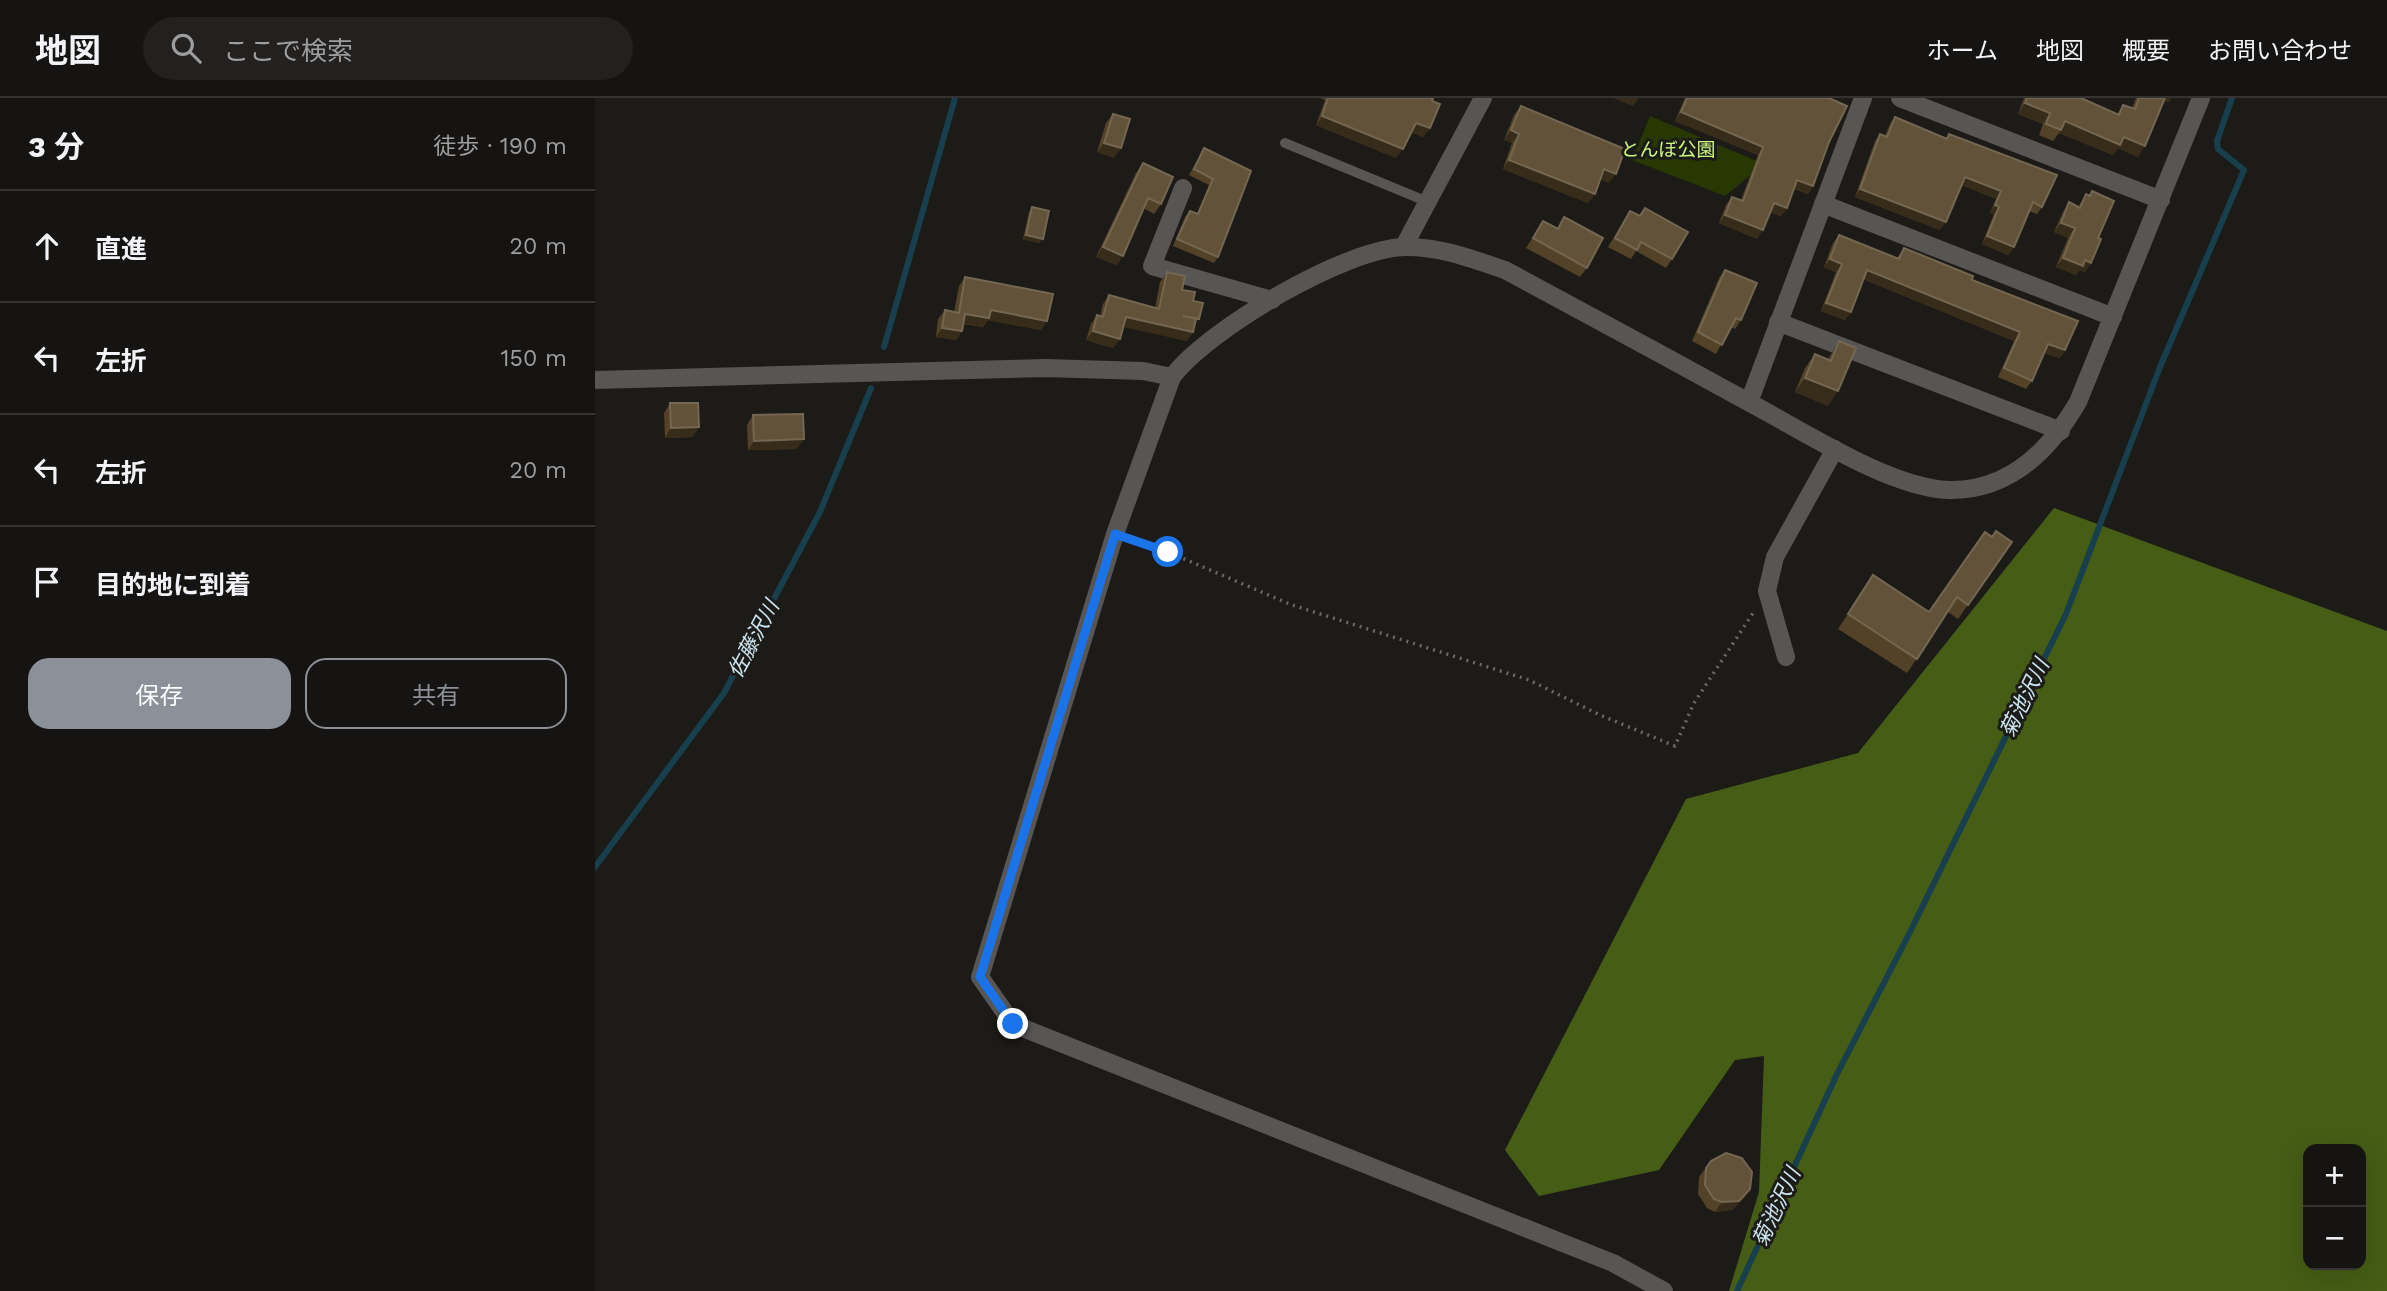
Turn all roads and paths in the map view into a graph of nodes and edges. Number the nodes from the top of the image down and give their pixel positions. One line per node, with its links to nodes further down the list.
1 (1483, 98): 8 (street)
2 (1863, 98): 9 (street)
3 (1900, 98): 7 (street)
4 (2201, 98): 7 (street)
5 (1285, 143): 8 (lane)
6 (1183, 188): 11 (street)
7 (2161, 200): 12 (street)
8 (1428, 202): 10 (street)
9 (1823, 204): 12 (street); 13 (street)
10 (1404, 246): 11 (street); 16 (street)
11 (1272, 300): 14 (street)
12 (2113, 317): 17 (street)
13 (1778, 322): 16 (street); 17 (street)
14 (1172, 377): 15 (street); 19 (street)
15 (595, 380)
16 (1749, 402): 18 (street)
17 (2061, 431): 18 (street)
18 (1835, 449): 20 (street)
19 (1115, 534): 20 (path); 22 (street)
20 (1767, 591): 21 (street)
21 (1786, 657)
22 (1664, 1291)

